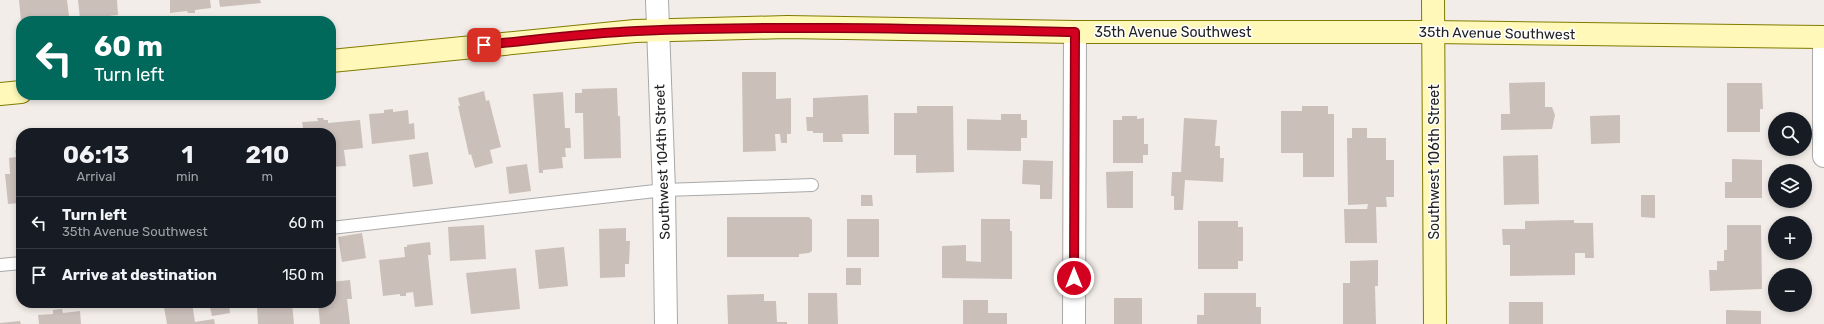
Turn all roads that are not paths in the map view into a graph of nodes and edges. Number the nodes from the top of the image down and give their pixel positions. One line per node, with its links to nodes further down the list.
1 (657, 0): 3 (street, Southwest 104th Street)
2 (1433, 0): 5 (street, Southwest 106th Street)
3 (657, 30): 4 (street, 35th Avenue Southwest); 7 (street, 35th Avenue Southwest); 12 (street, Southwest 104th Street)
4 (1075, 32): 5 (street, 35th Avenue Southwest); 17 (street)
5 (1434, 32): 6 (street, 35th Avenue Southwest); 18 (street, Southwest 106th Street)
6 (1824, 37): 10 (street)
7 (336, 60)
8 (16, 92): 9 (street)
9 (0, 94)
10 (1824, 156)
11 (812, 185): 12 (lane)
12 (664, 190): 13 (lane); 16 (street, Southwest 104th Street)
13 (336, 227)
14 (16, 263): 15 (lane)
15 (0, 265)
16 (666, 324)
17 (1074, 324)
18 (1435, 324)

